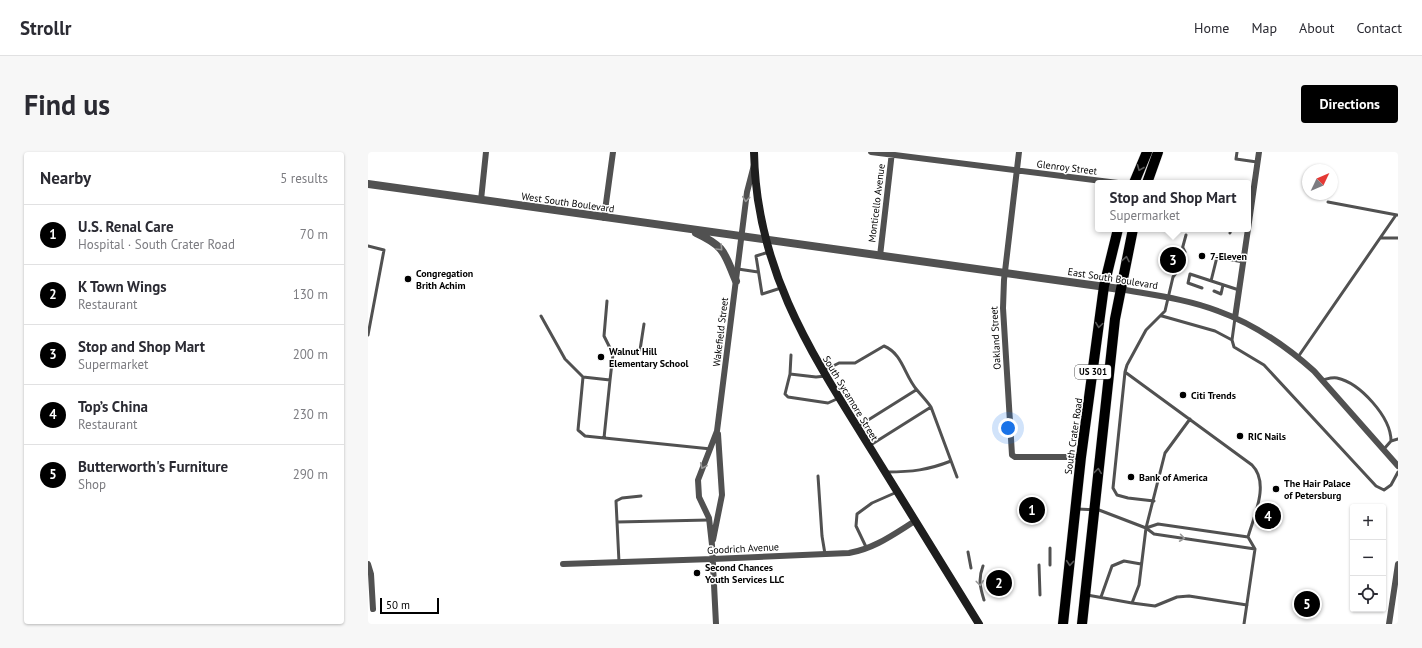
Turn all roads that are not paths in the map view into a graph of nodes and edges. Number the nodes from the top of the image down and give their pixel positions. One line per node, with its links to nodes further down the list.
1 (486, 152): 18 (street)
2 (613, 152): 22 (street)
3 (754, 152): 11 (main road, South Sycamore Street)
4 (871, 152): 10 (street, Glenroy Street)
5 (1019, 152): 13 (street, Oakland Street)
6 (1147, 152): 15 (main road, one-way to 15)
7 (1158, 152): 16 (main road)
8 (1237, 152): 12 (lane)
9 (1259, 152): 12 (street)
10 (892, 153): 13 (street, Glenroy Street); 35 (street, Monticello Avenue)
11 (754, 162): 28 (street, South Sycamore Street, one-way to 28); 31 (main road, South Sycamore Street)
12 (1257, 162): 20 (street)
13 (1017, 170): 14 (street, Glenroy Street); 42 (street, Oakland Street)
14 (1095, 180)
15 (1135, 180)
16 (1148, 180)
17 (368, 184): 18 (street, West South Boulevard)
18 (481, 200): 22 (street, West South Boulevard)
19 (1328, 202): 21 (lane)
20 (1251, 207)
21 (1397, 215): 29 (lane)
22 (604, 218): 23 (street, West South Boulevard)
23 (688, 230): 28 (street, West South Boulevard); 43 (street, one-way to 43)
24 (1117, 232): 46 (main road, South Crater Road / US 301)
25 (1132, 232): 49 (main road, US 301, one-way to 25)
26 (1248, 232): 37 (street)
27 (1186, 235): 33 (lane)
28 (742, 236): 31 (street, West South Boulevard); 39 (street, Wakefield Street)
29 (1381, 238): 30 (lane); 62 (lane)
30 (1398, 238)
31 (766, 240): 34 (main road, South Sycamore Street); 35 (street, East South Boulevard)
32 (368, 246): 58 (lane)
33 (1183, 248): 36 (lane); 40 (lane)
34 (769, 252): 41 (lane); 47 (main road, South Sycamore Street)
35 (880, 256): 42 (street, East South Boulevard)
36 (1180, 257)
37 (1243, 262): 44 (lane); 50 (street)
38 (1179, 263): 40 (lane)
39 (738, 269): 41 (lane); 43 (street, Wakefield Street)
40 (1177, 270): 52 (lane)
41 (758, 272): 47 (lane)
42 (1005, 272): 46 (street, East South Boulevard); 81 (street, Oakland Street)
43 (736, 281): 74 (street, Wakefield Street)
44 (1210, 281): 45 (lane); 48 (lane)
45 (1223, 285): 50 (lane); 51 (lane)
46 (1104, 286): 49 (street, East South Boulevard); 81 (main road, South Crater Road / US 301, one-way to 81)
47 (781, 288): 65 (main road, South Sycamore Street)
48 (1202, 288)
49 (1120, 289): 52 (street, East South Boulevard); 92 (main road, US 301, one-way to 49)
50 (1239, 290): 56 (street)
51 (1214, 291)
52 (1168, 297): 55 (lane); 56 (street, East South Boulevard)
53 (607, 301): 60 (lane)
54 (541, 316): 66 (lane)
55 (1162, 316): 59 (lane); 63 (lane)
56 (1235, 318): 59 (lane); 62 (street, East South Boulevard)
57 (644, 324): 60 (lane)
58 (368, 335)
59 (1232, 340): 85 (lane)
60 (613, 354): 67 (lane)
61 (791, 355): 64 (lane)
62 (1298, 358): 68 (street, East South Boulevard)
63 (1126, 372): 72 (lane); 90 (lane)
64 (790, 374): 65 (lane); 70 (lane)
65 (824, 374): 69 (lane); 70 (main road, South Sycamore Street)
66 (583, 377): 67 (lane); 75 (lane)
67 (610, 380): 75 (lane)
68 (1322, 380): 77 (lane); 80 (street, East South Boulevard)
69 (916, 390): 71 (lane); 73 (lane)
70 (839, 398): 73 (main road, South Sycamore Street)
71 (930, 406): 78 (lane); 82 (lane)
72 (1190, 419): 90 (lane); 97 (lane)
73 (857, 427): 78 (main road, South Sycamore Street)
74 (718, 430): 79 (street, Wakefield Street); 98 (street, Wakefield Street)
75 (604, 438): 79 (lane)
76 (1398, 439): 77 (lane)
77 (1391, 440): 80 (lane)
78 (868, 446): 84 (main road, South Sycamore Street)
79 (711, 449): 93 (street, Wakefield Street, one-way to 93)
80 (1384, 449): 83 (street, East South Boulevard)
81 (1081, 457): 91 (main road, South Crater Road / US 301)
82 (951, 461): 84 (lane); 87 (lane)
83 (1398, 466)
84 (885, 472): 88 (main road, South Sycamore Street)
85 (1398, 472)
86 (818, 476): 103 (lane)
87 (957, 477)
88 (898, 492): 94 (main road, South Sycamore Street); 100 (lane)
89 (641, 496): 95 (lane)
90 (1154, 501): 96 (lane)
91 (1075, 509): 92 (lane); 123 (main road, South Crater Road / US 301, one-way to 123)
92 (1093, 510): 96 (lane); 114 (main road, US 301)
93 (709, 520): 95 (lane); 98 (street, Wakefield Street)
94 (915, 521): 100 (street, Goodrich Avenue); 122 (main road, South Sycamore Street)
95 (617, 522): 105 (lane)
96 (1146, 528): 97 (lane); 101 (lane, one-way to 101); 108 (lane)
97 (1248, 537): 101 (lane)
98 (712, 544): 104 (street, Wakefield Street)
99 (1050, 548): 111 (lane)
100 (867, 549): 103 (street, Goodrich Avenue)
101 (1255, 549): 119 (lane)
102 (968, 552): 113 (lane)
103 (825, 554): 104 (street, Goodrich Avenue)
104 (713, 559): 105 (street, Goodrich Avenue); 121 (street, Wakefield Street)
105 (619, 562): 107 (street, Goodrich Avenue)
106 (368, 564): 120 (street)
107 (563, 564)
108 (1141, 564): 116 (lane); 118 (lane)
109 (1398, 564): 126 (street)
110 (1039, 565): 115 (lane)
111 (1050, 565)
112 (983, 566): 117 (lane, one-way to 117)
113 (971, 568)
114 (1085, 594): 116 (lane); 124 (main road, US 301)
115 (1040, 595)
116 (1101, 597): 118 (lane)
117 (984, 600)
118 (1132, 603): 119 (lane)
119 (1247, 605): 125 (lane)
120 (373, 609)
121 (716, 624)
122 (979, 624)
123 (1063, 624)
124 (1082, 624)
125 (1244, 624)
126 (1389, 624)

